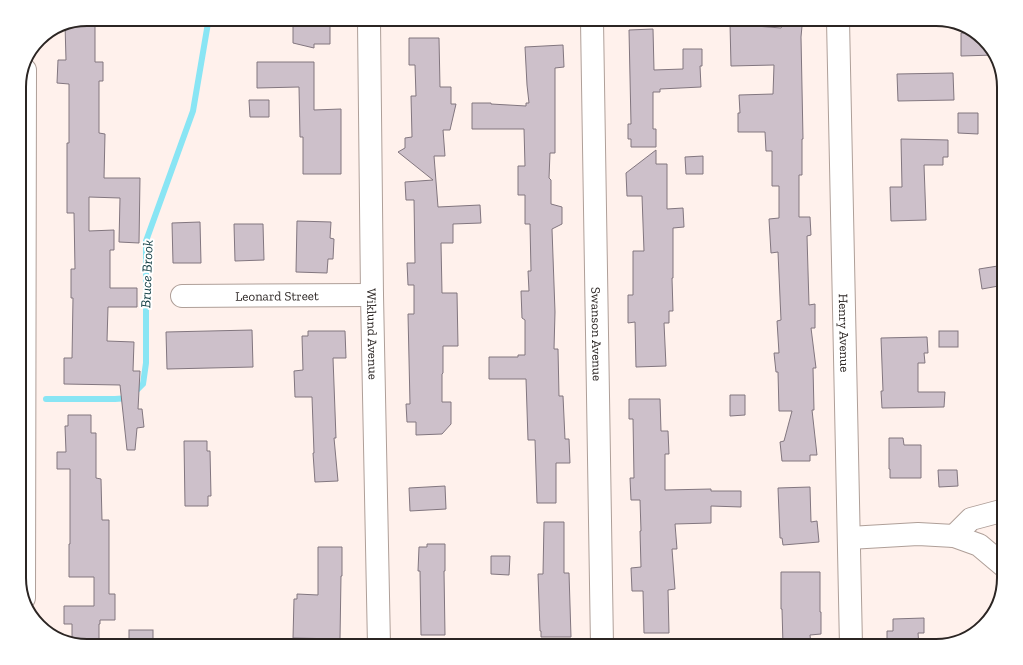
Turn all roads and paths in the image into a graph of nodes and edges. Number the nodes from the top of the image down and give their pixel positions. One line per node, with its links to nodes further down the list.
1 (369, 26): 4 (street, Wiklund Avenue)
2 (592, 26): 11 (street, Swanson Avenue)
3 (838, 26): 8 (street, Henry Avenue)
4 (372, 295): 5 (street, Leonard Street); 10 (street, Wiklund Avenue)
5 (182, 296)
6 (997, 512): 7 (street)
7 (954, 536): 8 (street); 9 (street)
8 (849, 538): 12 (street, Henry Avenue)
9 (997, 560)
10 (379, 639)
11 (602, 639)
12 (851, 639)

